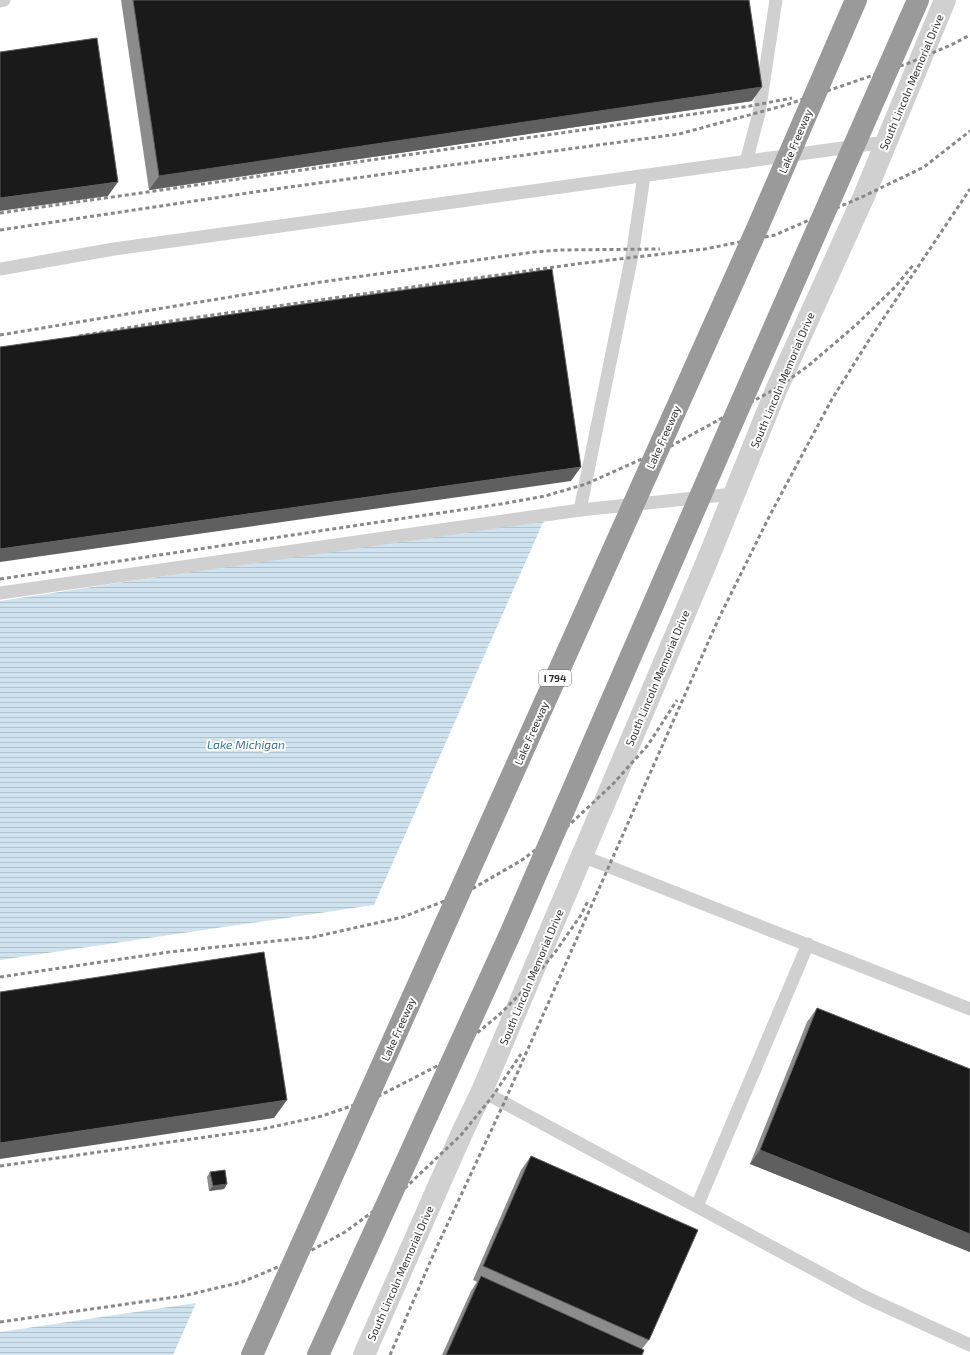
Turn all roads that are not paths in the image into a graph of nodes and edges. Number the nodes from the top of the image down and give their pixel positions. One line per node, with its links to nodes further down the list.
1 (4, 0): 6 (lane)
2 (776, 0): 8 (lane)
3 (856, 0): 20 (highway, Lake Freeway / I 794, bridge)
4 (918, 0): 21 (highway, bridge)
5 (945, 0): 7 (street, South Lincoln Memorial Drive)
6 (0, 1)
7 (886, 142): 8 (lane); 11 (street, South Lincoln Memorial Drive)
8 (746, 162): 9 (lane)
9 (644, 176): 10 (lane); 12 (lane)
10 (0, 269)
11 (734, 494): 12 (lane); 14 (street, South Lincoln Memorial Drive)
12 (580, 510): 13 (lane)
13 (0, 593)
14 (582, 856): 15 (lane); 17 (street, South Lincoln Memorial Drive)
15 (808, 944): 16 (lane); 18 (lane)
16 (970, 1009)
17 (482, 1091): 18 (lane); 22 (street, South Lincoln Memorial Drive)
18 (696, 1206): 19 (lane)
19 (970, 1345)
20 (252, 1355)
21 (318, 1355)
22 (364, 1355)

